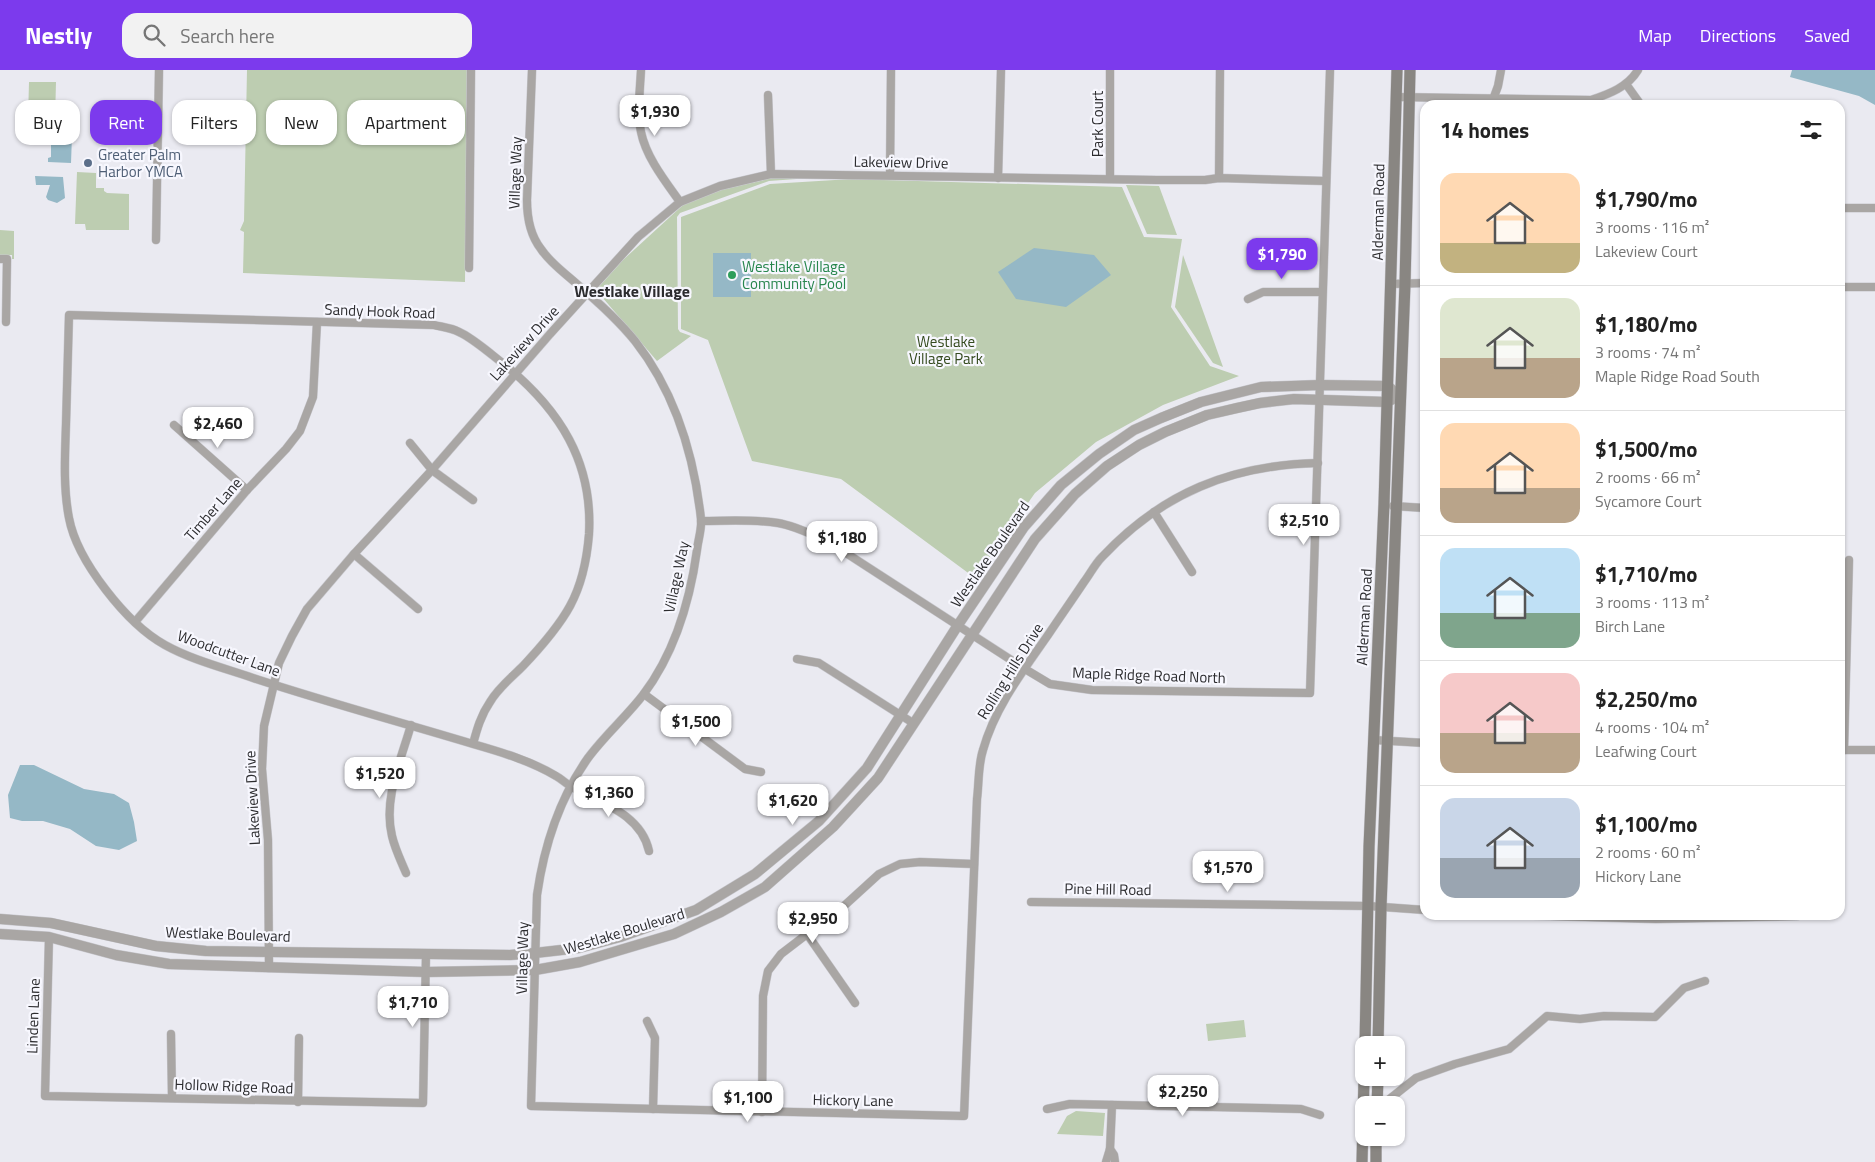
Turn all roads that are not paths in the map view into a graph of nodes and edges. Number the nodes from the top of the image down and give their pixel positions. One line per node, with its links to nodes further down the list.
1 (159, 70): 31 (street)
2 (472, 70): 33 (street)
3 (532, 70): 40 (street, Village Way)
4 (641, 70): 28 (street)
5 (891, 70): 23 (street)
6 (1001, 70): 24 (street)
7 (1110, 70): 25 (street, Park Court)
8 (1220, 70): 26 (street)
9 (1330, 70): 27 (street)
10 (1397, 70): 16 (main road, Alderman Road)
11 (1410, 70): 17 (main road, Alderman Road)
12 (1501, 70): 19 (street)
13 (1638, 70): 14 (street)
14 (1626, 84): 20 (street); 21 (street)
15 (768, 96): 22 (street)
16 (1396, 97): 17 (street); 34 (main road, Alderman Road)
17 (1409, 98): 18 (street); 35 (main road, Alderman Road)
18 (1464, 100)
19 (1492, 100)
20 (1591, 100)
21 (1637, 100)
22 (771, 174): 23 (street, Lakeview Drive); 28 (street, Lakeview Drive)
23 (890, 175): 24 (street, Lakeview Drive)
24 (998, 178): 25 (street, Lakeview Drive)
25 (1110, 178): 26 (street, Lakeview Drive)
26 (1219, 178): 27 (street, Lakeview Drive)
27 (1326, 181): 39 (street)
28 (680, 202): 40 (street, Lakeview Drive)
29 (1845, 208): 30 (street)
30 (1875, 208)
31 (156, 240)
32 (0, 259): 43 (street)
33 (469, 268)
34 (1392, 284): 35 (street); 47 (main road, Alderman Road)
35 (1405, 284): 36 (street); 48 (main road, Alderman Road)
36 (1420, 284)
37 (1845, 287): 38 (street)
38 (1875, 287)
39 (1322, 292): 41 (street); 46 (street)
40 (588, 293): 45 (street, Lakeview Drive); 61 (street, Village Way)
41 (1248, 298)
42 (69, 315): 44 (street, Sandy Hook Road); 66 (street, Woodcutter Lane)
43 (6, 322)
44 (316, 322): 45 (street, Sandy Hook Road); 55 (street, Timber Lane)
45 (515, 374): 54 (street, Lakeview Drive); 80 (street, Sandy Hook Road)
46 (1320, 385): 47 (street, Westlake Boulevard); 49 (street); 67 (street, Westlake Boulevard)
47 (1388, 386): 48 (street); 50 (main road, Alderman Road)
48 (1399, 396): 50 (street, Westlake Boulevard); 58 (main road, Alderman Road)
49 (1320, 400): 50 (street, Westlake Boulevard); 53 (street); 68 (street, Westlake Boulevard)
50 (1387, 402): 57 (main road, Alderman Road)
51 (174, 425): 55 (street)
52 (410, 443): 54 (street)
53 (1318, 463): 60 (street, Rolling Hills Drive); 70 (street, Maple Ridge Road North)
54 (432, 470): 56 (street); 62 (street, Lakeview Drive)
55 (247, 490): 66 (street, Timber Lane)
56 (472, 500)
57 (1384, 504): 58 (street); 77 (main road, Alderman Road)
58 (1396, 506): 59 (street); 78 (main road, Alderman Road)
59 (1420, 508)
60 (1154, 512): 64 (street); 70 (street, Rolling Hills Drive)
61 (701, 521): 67 (street, Maple Ridge Road North); 73 (street, Village Way)
62 (354, 554): 65 (street); 72 (street, Lakeview Drive)
63 (1849, 560): 71 (street)
64 (1192, 572)
65 (418, 610)
66 (134, 622): 72 (street, Woodcutter Lane)
67 (958, 626): 68 (street, Maple Ridge Road North); 74 (street, Westlake Boulevard)
68 (972, 634): 70 (street, Maple Ridge Road North); 75 (street, Westlake Boulevard)
69 (797, 659): 74 (street)
70 (1025, 669): 86 (street, Rolling Hills Drive)
71 (1845, 669)
72 (274, 685): 76 (street, Woodcutter Lane); 96 (street, Lakeview Drive)
73 (644, 694): 83 (street); 84 (street, Village Way)
74 (901, 715): 75 (street); 97 (street, Westlake Boulevard)
75 (913, 723): 100 (street, Westlake Boulevard)
76 (411, 725): 80 (street, Woodcutter Lane); 87 (street)
77 (1374, 740): 78 (street); 89 (main road, Alderman Road)
78 (1387, 741): 79 (street); 90 (main road, Alderman Road)
79 (1420, 743)
80 (473, 744): 84 (street, Woodcutter Lane)
81 (1845, 750): 82 (street)
82 (1875, 750)
83 (761, 772)
84 (572, 786): 85 (street, Woodcutter Lane); 97 (street, Village Way)
85 (649, 851)
86 (974, 864): 94 (street); 120 (street, Rolling Hills Drive)
87 (406, 873)
88 (1031, 902): 89 (street, Pine Hill Road)
89 (1369, 906): 90 (street, Pine Hill Road); 106 (main road, Alderman Road)
90 (1382, 907): 91 (street, Pine Hill Road); 107 (main road, Alderman Road)
91 (1420, 910)
92 (0, 918): 96 (street, Westlake Boulevard)
93 (0, 934): 95 (street, Westlake Boulevard)
94 (807, 934): 103 (street); 118 (street)
95 (49, 937): 99 (street, Westlake Boulevard); 110 (street, Linden Lane)
96 (269, 952): 98 (street, Westlake Boulevard); 99 (street, Lakeview Drive)
97 (535, 953): 98 (street, Westlake Boulevard); 100 (street, Village Way)
98 (426, 954): 101 (street)
99 (269, 968): 101 (street, Westlake Boulevard)
100 (535, 970): 101 (street, Westlake Boulevard); 115 (street, Village Way)
101 (426, 972): 113 (street, Hollow Ridge Road)
102 (1705, 981): 111 (street)
103 (855, 1003)
104 (647, 1020): 116 (street)
105 (172, 1034): 112 (street)
106 (1365, 1036)
107 (1378, 1036)
108 (299, 1038): 113 (street)
109 (1364, 1086): 125 (main road)
110 (45, 1096): 112 (street, Hollow Ridge Road)
111 (1393, 1096)
112 (172, 1097): 113 (street, Hollow Ridge Road)
113 (298, 1102)
114 (1112, 1105): 117 (street); 119 (street); 122 (street)
115 (532, 1106): 116 (street, Hickory Lane)
116 (653, 1109): 118 (street, Hickory Lane)
117 (1047, 1109)
118 (762, 1112): 120 (street, Hickory Lane)
119 (1320, 1115)
120 (964, 1116)
121 (1376, 1146): 126 (main road)
122 (1110, 1149): 123 (street); 124 (street)
123 (1106, 1162)
124 (1115, 1162)
125 (1362, 1162)
126 (1376, 1162)

